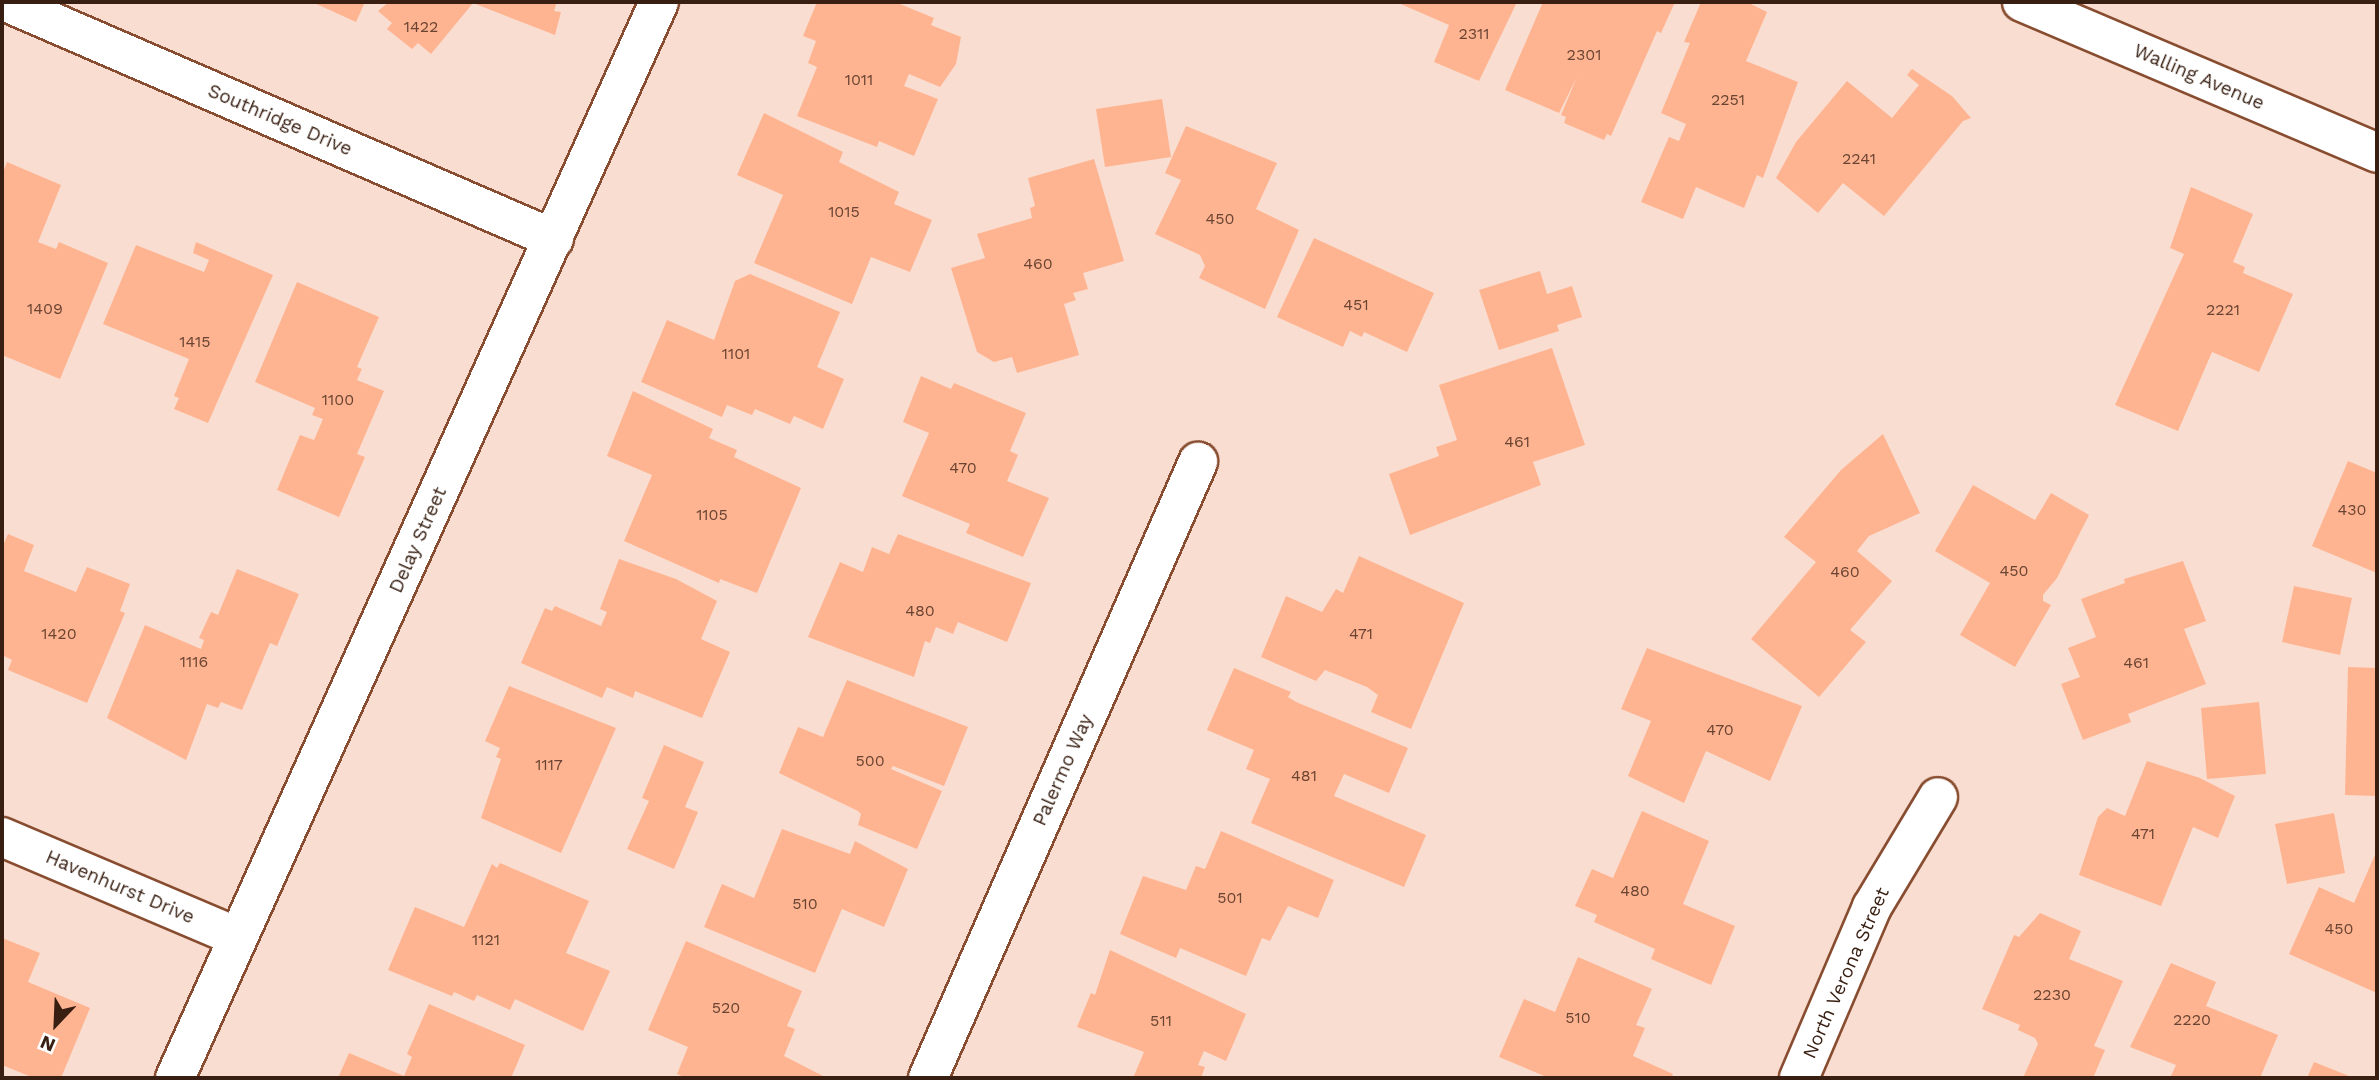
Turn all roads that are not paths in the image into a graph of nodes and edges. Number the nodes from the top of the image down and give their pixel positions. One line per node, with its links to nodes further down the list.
1 (6, 2): 5 (street, Southridge Drive)
2 (659, 2): 5 (street, Delay Street)
3 (2022, 2): 4 (street, Walling Avenue)
4 (2377, 153)
5 (554, 239): 9 (street, Delay Street)
6 (1198, 462): 11 (street, Palermo Way)
7 (1938, 797): 12 (street, North Verona Street)
8 (2, 837): 9 (street, Havenhurst Drive)
9 (238, 937): 10 (street, Delay Street)
10 (175, 1078)
11 (928, 1078)
12 (1799, 1078)

